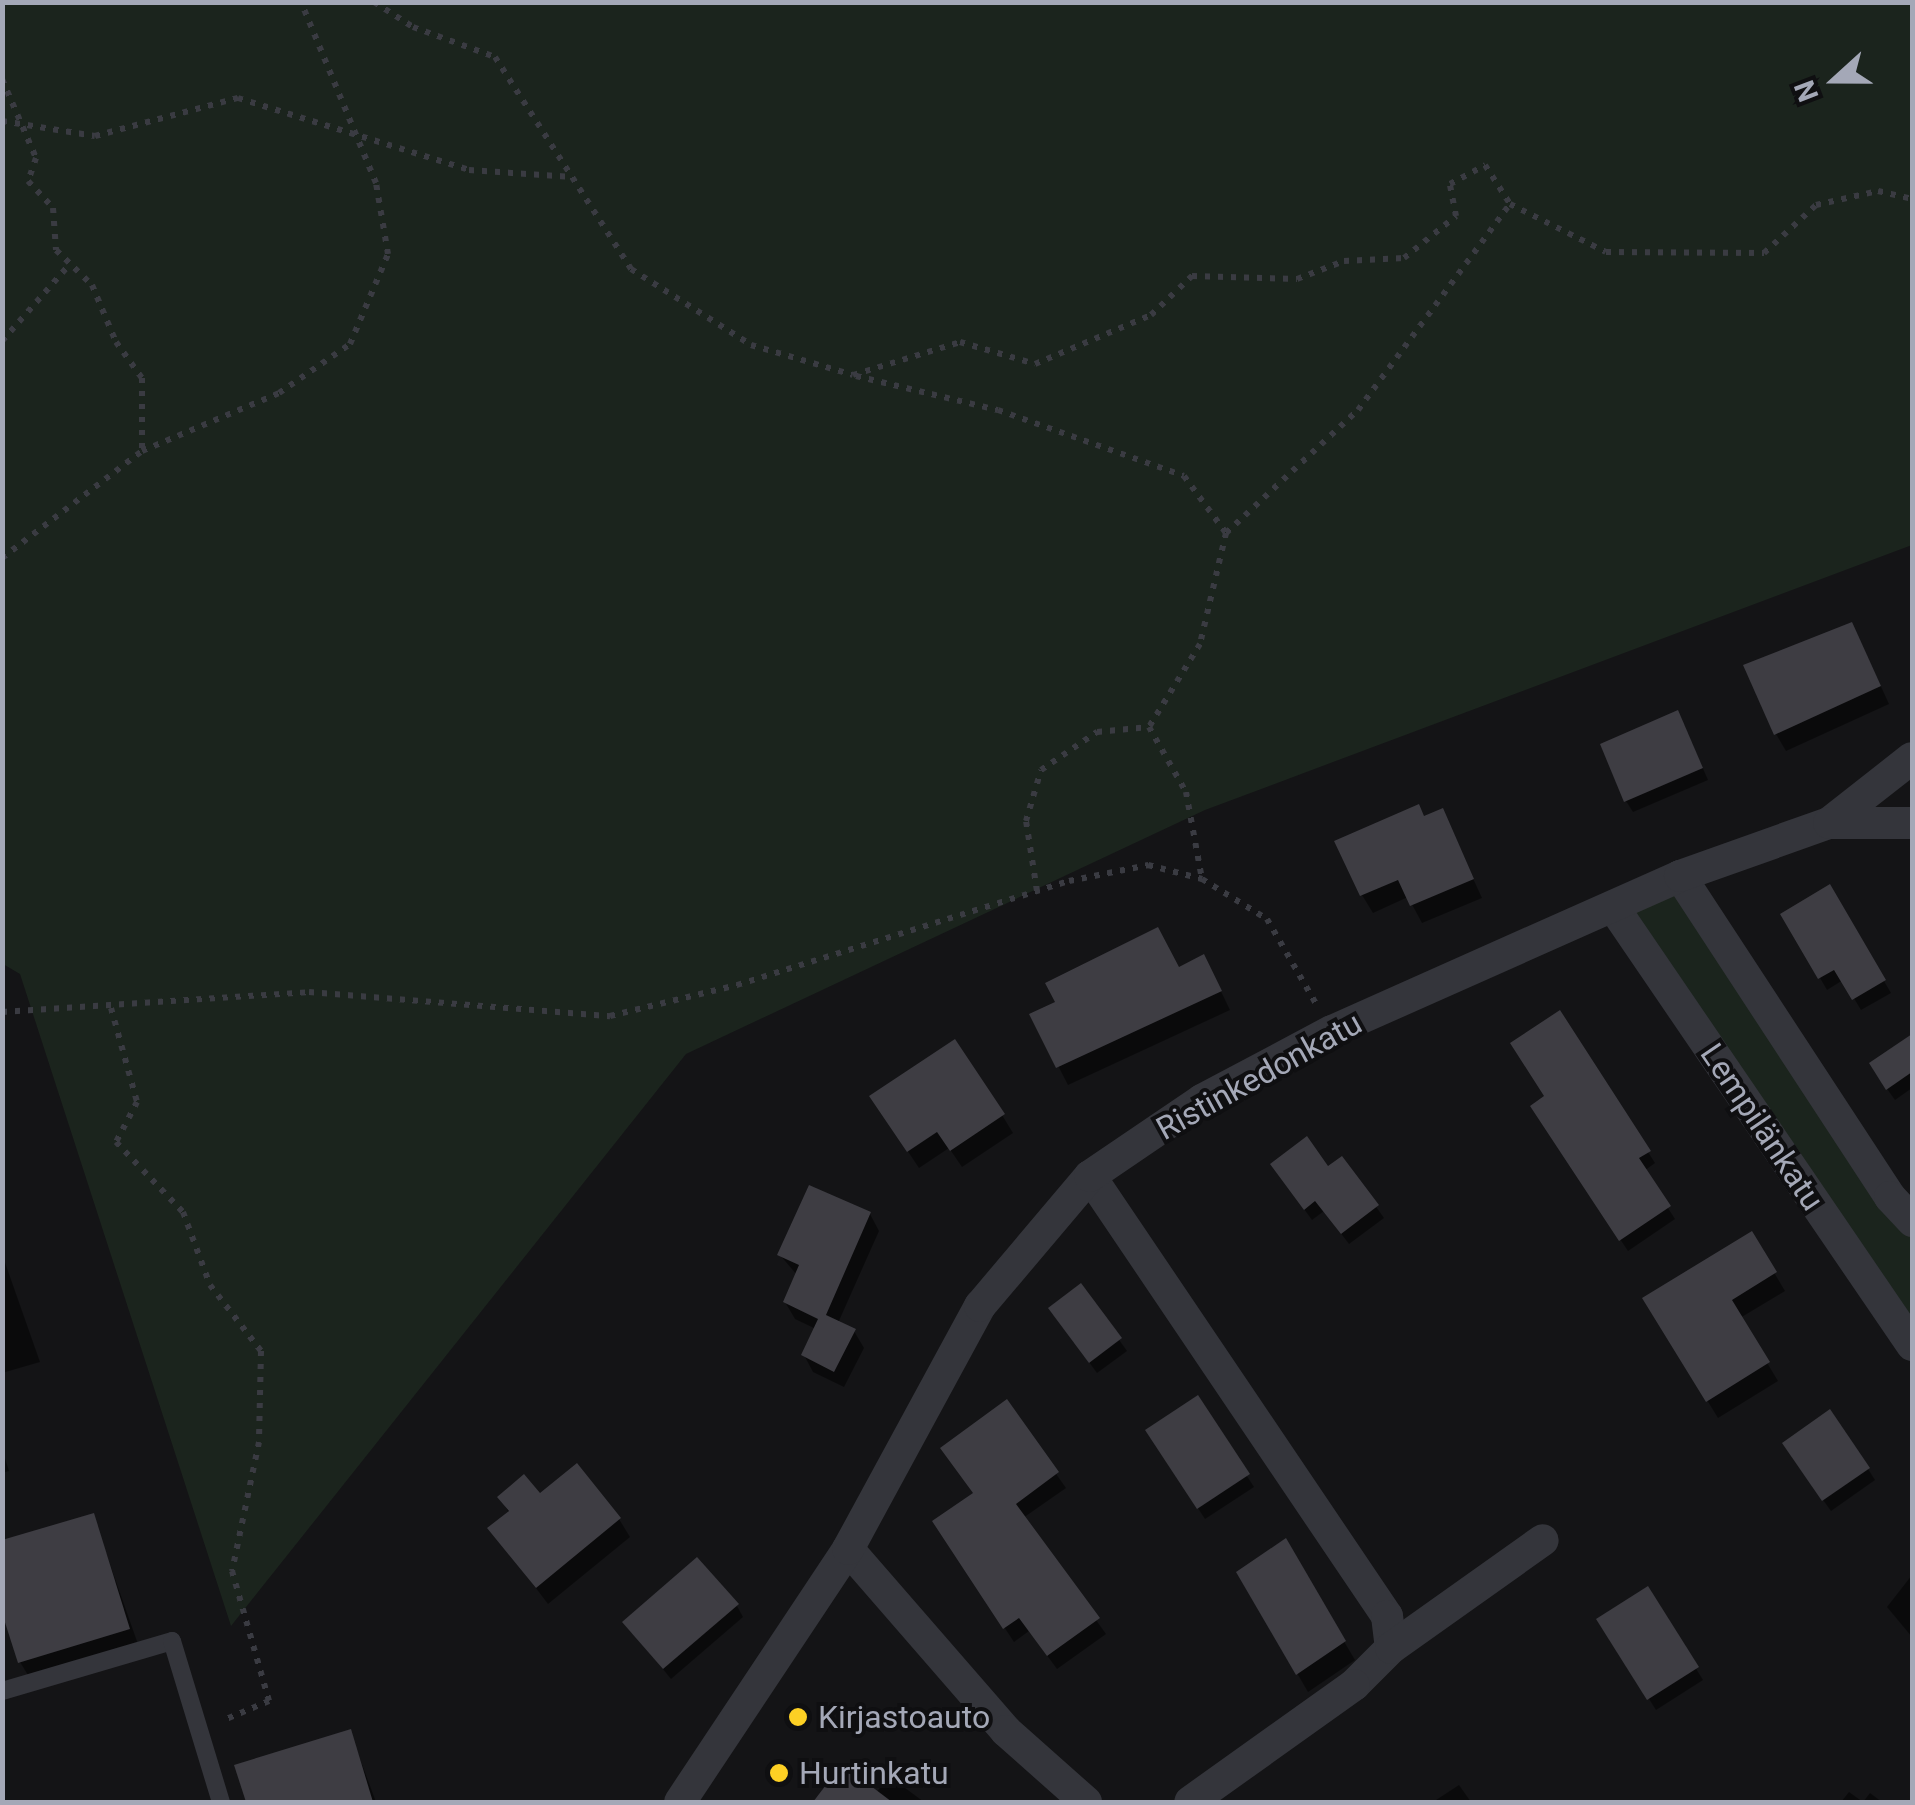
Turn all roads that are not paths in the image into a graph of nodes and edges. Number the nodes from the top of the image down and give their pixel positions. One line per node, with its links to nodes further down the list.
1 (1912, 758): 2 (street)
2 (1829, 823): 3 (street, Ristinkedonkatu); 4 (street, Ristinkedonkatu)
3 (1912, 823)
4 (1680, 876): 5 (street, Ristinkedonkatu); 7 (street, Lempilänkatu)
5 (1614, 908): 6 (street, Ristinkedonkatu); 8 (street, Lempilänkatu)
6 (1090, 1176): 10 (street, Ristinkedonkatu); 11 (street)
7 (1912, 1221)
8 (1912, 1345)
9 (1543, 1540): 11 (street)
10 (848, 1548): 14 (street, Ristinkedonkatu); 15 (street)
11 (1391, 1648): 16 (street)
12 (2, 1691): 13 (lane)
13 (221, 1802)
14 (680, 1802)
15 (1086, 1802)
16 (1190, 1802)

